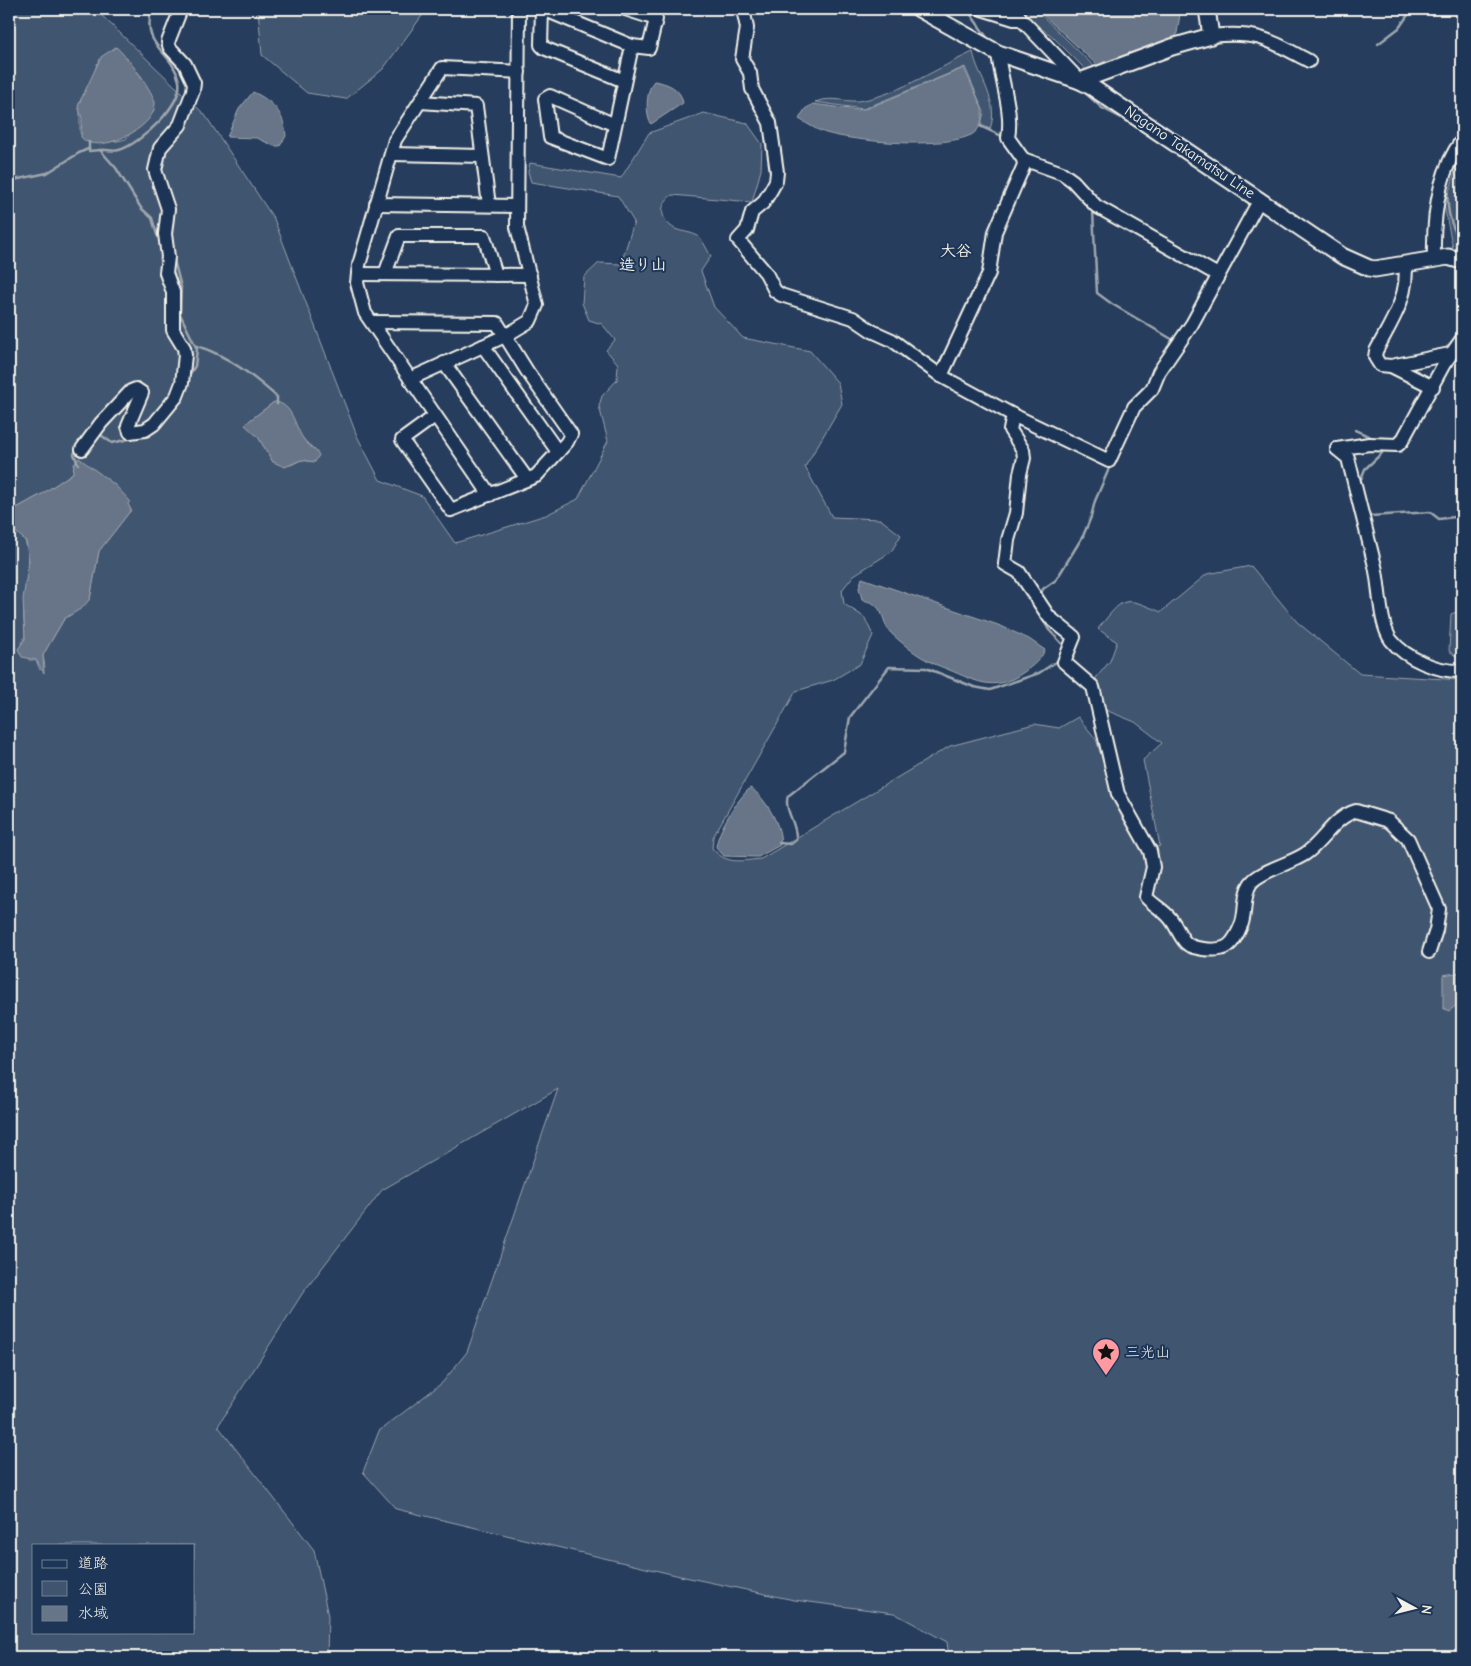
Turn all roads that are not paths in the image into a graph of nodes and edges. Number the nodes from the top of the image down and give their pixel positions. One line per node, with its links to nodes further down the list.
1 (181, 9): 47 (street)
2 (519, 9): 14 (street)
3 (543, 9): 11 (street); 15 (street)
4 (625, 9): 11 (street)
5 (743, 9): 42 (street)
6 (919, 9): 12 (main road, Nagano Takamatsu Line)
7 (982, 9): 9 (street)
8 (1207, 9): 10 (main road)
9 (1018, 14): 16 (street)
10 (1211, 36): 13 (street); 16 (main road)
11 (632, 46): 15 (street)
12 (998, 53): 16 (main road, Nagano Takamatsu Line); 22 (street)
13 (1309, 60)
14 (519, 72): 17 (street); 26 (street)
15 (624, 81): 18 (street)
16 (1080, 81): 24 (main road, Nagano Takamatsu Line)
17 (420, 102): 20 (street); 21 (street)
18 (615, 125): 18 (street)
19 (1462, 140): 27 (street)
20 (392, 154): 21 (street); 23 (street)
21 (482, 156): 25 (street)
22 (1023, 158): 34 (street); 42 (street)
23 (376, 204): 25 (street); 30 (street)
24 (1258, 204): 29 (main road, Nagano Takamatsu Line); 34 (street)
25 (489, 205): 26 (street)
26 (517, 206): 33 (street)
27 (1434, 258): 28 (main road, Nagano Takamatsu Line); 29 (main road, Nagano Takamatsu Line)
28 (1462, 261)
29 (1405, 264): 41 (street)
30 (358, 274): 31 (street); 35 (street)
31 (385, 274): 32 (street); 32 (street)
32 (496, 275): 33 (street)
33 (530, 275): 36 (street)
34 (1218, 275): 45 (street)
35 (372, 322): 36 (street); 43 (street)
36 (505, 336): 38 (street); 48 (street)
37 (1462, 339): 39 (street)
38 (483, 346): 40 (street); 48 (street)
39 (1450, 354): 41 (street); 44 (street)
40 (444, 363): 43 (street); 49 (street)
41 (1391, 366): 44 (street)
42 (941, 376): 45 (street)
43 (410, 379): 46 (street)
44 (1433, 386): 51 (street)
45 (1013, 414): 52 (street)
46 (435, 416): 50 (street); 50 (street)
47 (82, 449)
48 (558, 452): 49 (street)
49 (528, 479): 50 (street)
50 (490, 495)
51 (1462, 671)
52 (1429, 952)

